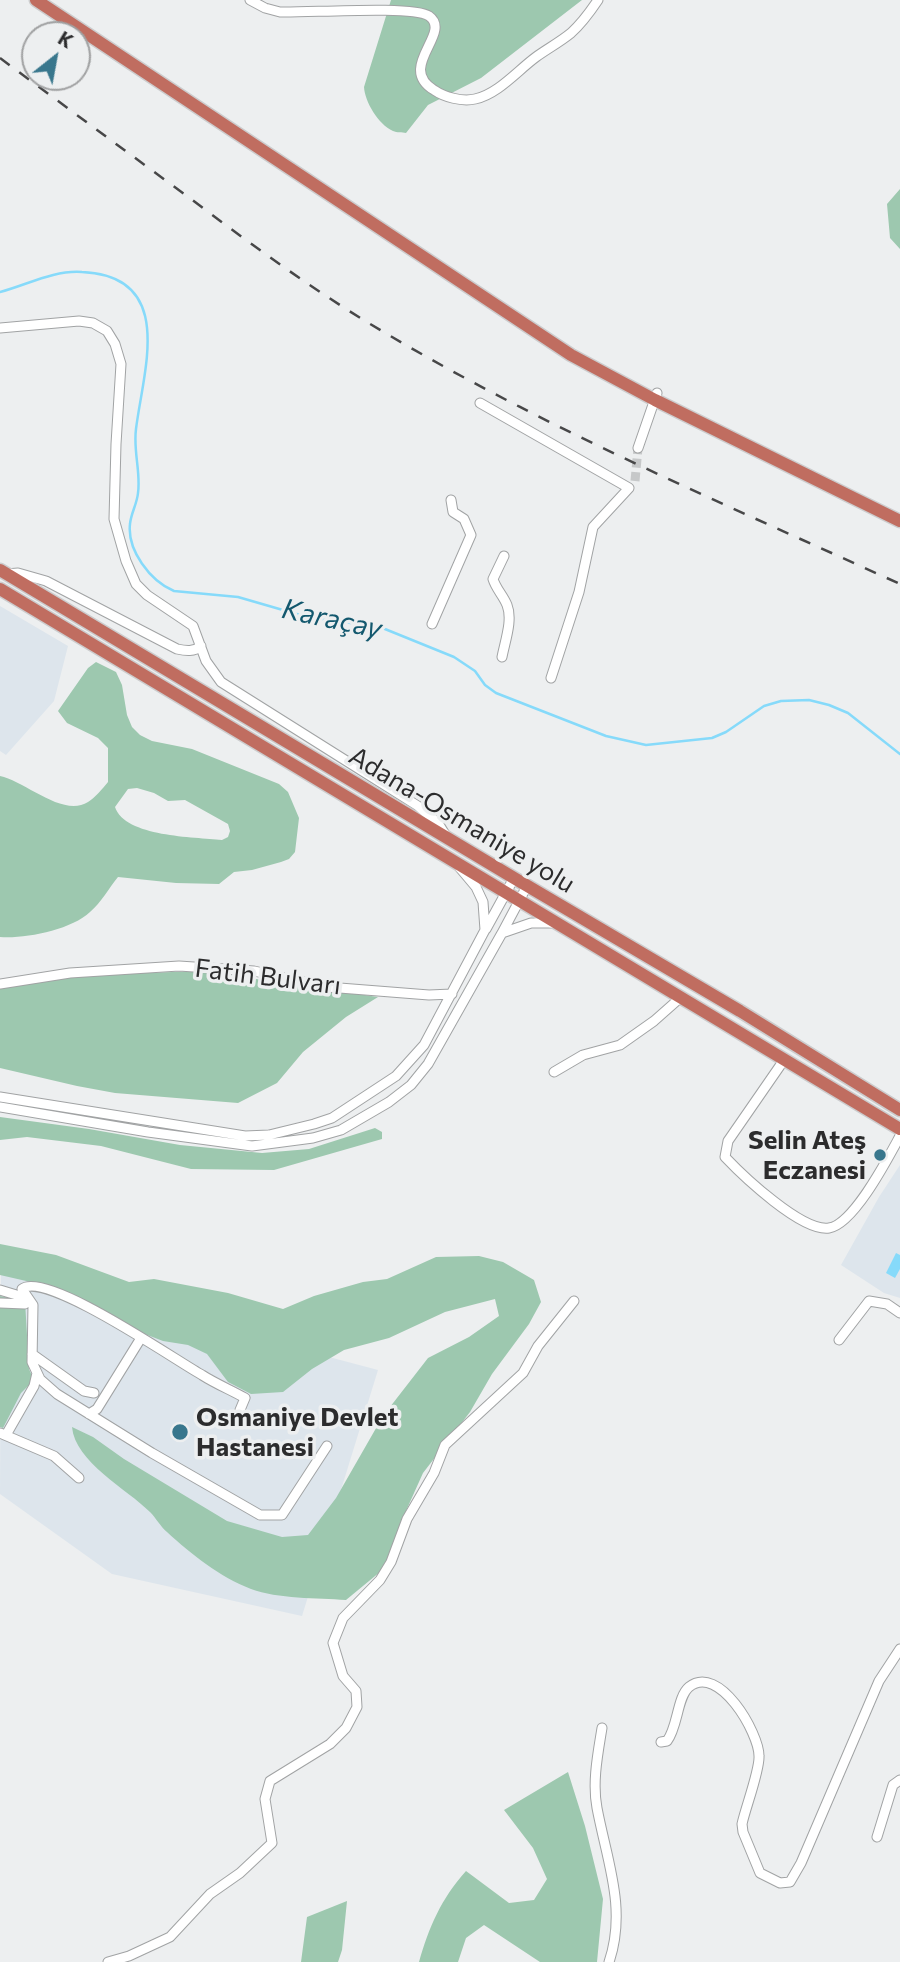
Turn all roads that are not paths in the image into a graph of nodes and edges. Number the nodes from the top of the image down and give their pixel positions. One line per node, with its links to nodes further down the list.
1 (36, 0): 6 (highway)
2 (45, 0): 6 (highway)
3 (250, 0): 4 (street)
4 (598, 0)
5 (0, 328): 16 (street)
6 (656, 396): 8 (street); 10 (highway); 11 (highway)
7 (480, 403): 18 (street)
8 (638, 448)
9 (451, 500): 15 (street)
10 (900, 512)
11 (900, 521)
12 (504, 556): 17 (street)
13 (3, 572): 16 (street); 19 (highway, Adana-Osmaniye yolu)
14 (0, 589): 20 (highway, Adana-Osmaniye yolu)
15 (432, 624)
16 (201, 646): 19 (street)
17 (502, 657)
18 (551, 678)
19 (449, 839): 21 (highway, Adana-Osmaniye yolu)
20 (454, 861): 23 (highway, Adana-Osmaniye yolu); 26 (street)
21 (514, 878): 22 (highway, Adana-Osmaniye yolu); 23 (street)
22 (527, 886): 24 (street); 35 (highway, Adana-Osmaniye yolu)
23 (505, 894): 24 (highway, Adana-Osmaniye yolu); 26 (street)
24 (519, 902): 25 (highway, Adana-Osmaniye yolu); 27 (street)
25 (554, 923): 27 (street); 30 (highway, Adana-Osmaniye yolu)
26 (485, 930): 29 (street)
27 (502, 933): 34 (street)
28 (0, 984): 29 (street, Fatih Bulvarı)
29 (452, 994): 33 (street)
30 (680, 998): 31 (highway, Adana-Osmaniye yolu); 32 (street)
31 (784, 1060): 36 (highway, Adana-Osmaniye yolu); 37 (street)
32 (554, 1072)
33 (0, 1097)
34 (0, 1107)
35 (900, 1110)
36 (900, 1129)
37 (900, 1136)
38 (22, 1289): 39 (street); 41 (street); 43 (street); 45 (street)
39 (0, 1290)
40 (574, 1301): 58 (street)
41 (0, 1303)
42 (900, 1313): 44 (street)
43 (141, 1338): 48 (street); 49 (street)
44 (839, 1340)
45 (32, 1354): 46 (street); 47 (street)
46 (37, 1373): 49 (street); 50 (street)
47 (94, 1393)
48 (240, 1410)
49 (89, 1414): 51 (street)
50 (3, 1434): 52 (street)
51 (327, 1446)
52 (79, 1478)
53 (900, 1649): 55 (street)
54 (602, 1728): 59 (street)
55 (661, 1742)
56 (900, 1780): 57 (street)
57 (877, 1837)
58 (108, 1962)
59 (609, 1962)

